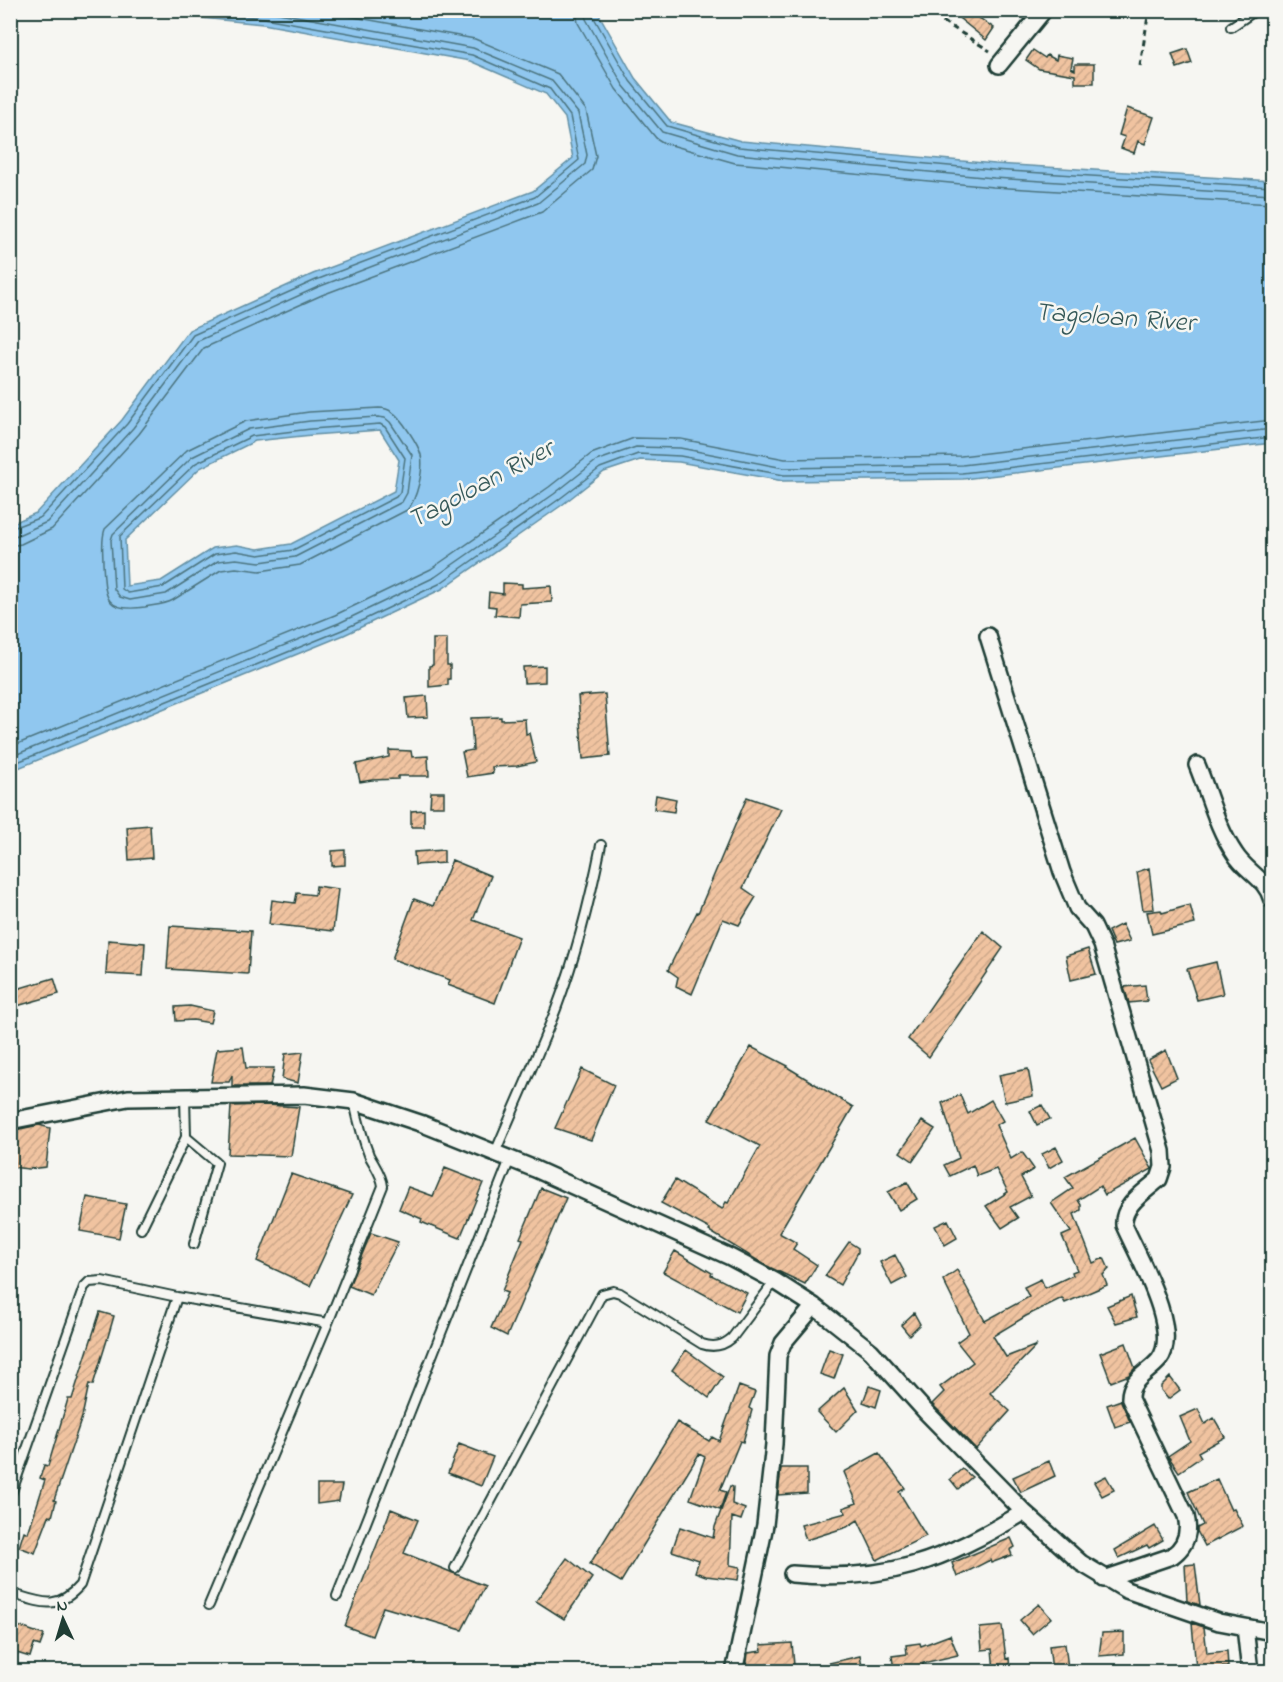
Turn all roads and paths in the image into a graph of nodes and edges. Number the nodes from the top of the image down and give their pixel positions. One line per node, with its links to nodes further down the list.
1 (925, 10): 6 (path)
2 (1044, 10): 6 (street)
3 (1149, 10): 7 (path)
4 (1256, 10): 5 (lane)
5 (1231, 27)
6 (1001, 63)
7 (1140, 66)
8 (988, 636): 28 (street)
9 (1197, 765): 11 (street)
10 (601, 845): 16 (lane)
11 (1272, 900)
12 (185, 1096): 13 (street); 14 (street); 15 (lane)
13 (354, 1101): 16 (street); 23 (lane)
14 (10, 1121)
15 (186, 1137): 18 (lane); 19 (lane)
16 (495, 1153): 17 (street)
17 (510, 1159): 20 (street); 30 (lane)
18 (141, 1229)
19 (194, 1244)
20 (775, 1281): 22 (street); 26 (lane)
21 (177, 1297): 23 (lane); 24 (lane); 29 (lane)
22 (814, 1306): 25 (street); 34 (street)
23 (328, 1323): 31 (lane)
24 (10, 1497)
25 (1024, 1512): 27 (street); 28 (street)
26 (455, 1568)
27 (792, 1574)
28 (1104, 1579): 32 (street)
29 (10, 1593)
30 (338, 1596)
31 (209, 1605)
32 (1245, 1627): 33 (street); 35 (street)
33 (1272, 1632)
34 (734, 1671)
35 (1250, 1671)

